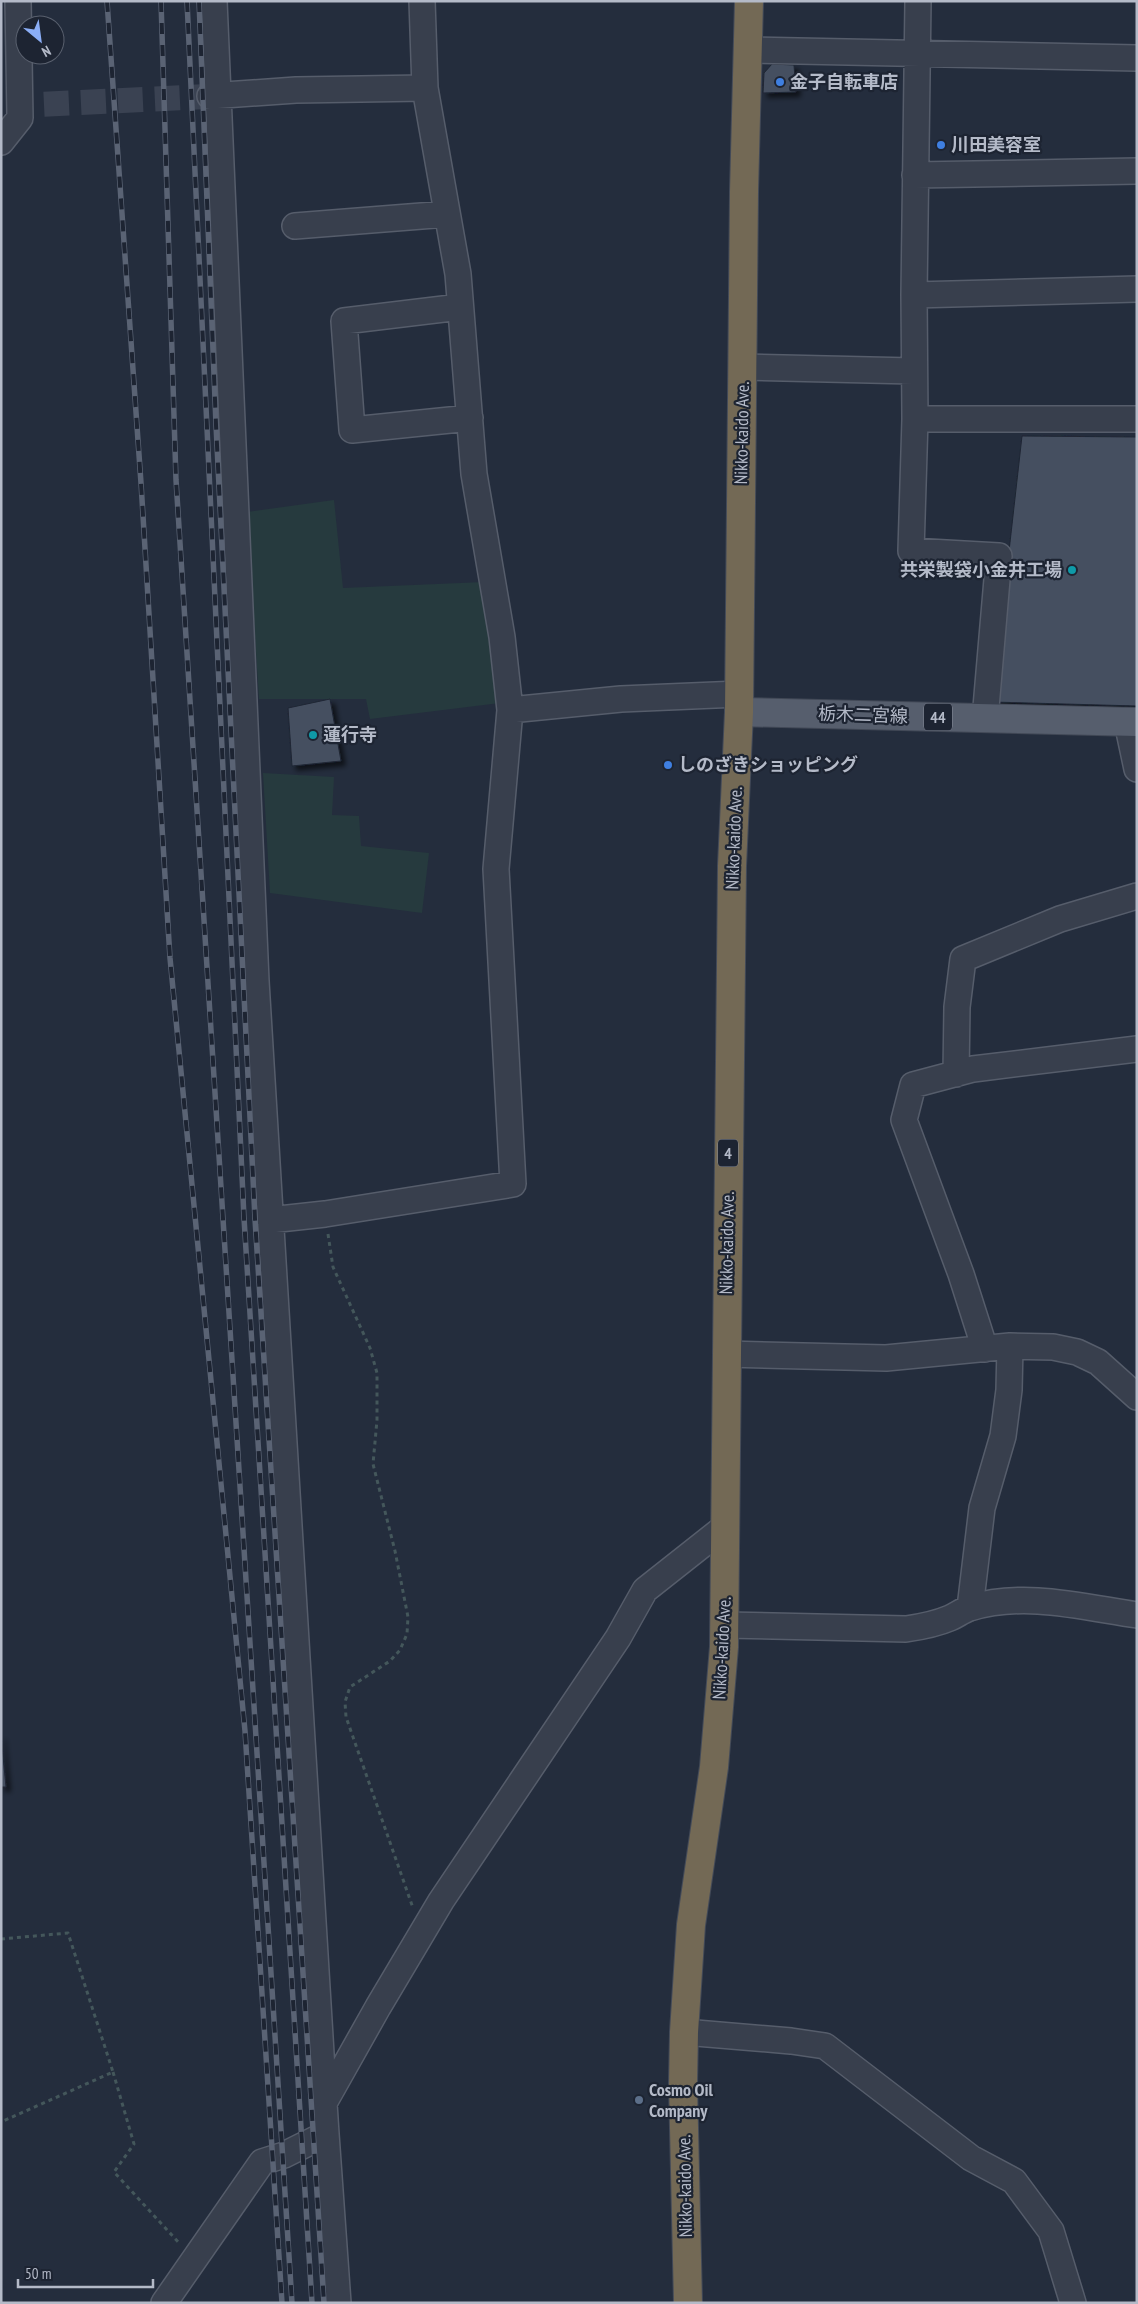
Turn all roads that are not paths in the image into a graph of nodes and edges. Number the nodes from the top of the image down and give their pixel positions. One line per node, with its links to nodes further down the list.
1 (18, 1): 6 (street)
2 (214, 1): 11 (street)
3 (422, 1): 10 (street)
4 (749, 1): 7 (highway, Nikko-kaido Ave. / 4)
5 (918, 1): 8 (street)
6 (10, 42): 12 (street)
7 (749, 50): 8 (street); 20 (highway, Nikko-kaido Ave. / 4)
8 (917, 52): 9 (street); 14 (street)
9 (1137, 58)
10 (425, 88): 11 (street); 15 (street)
11 (214, 96): 33 (street)
12 (1, 142)
13 (1137, 171): 14 (street)
14 (916, 174): 18 (street)
15 (447, 214): 16 (street); 19 (street)
16 (295, 226)
17 (1137, 289): 18 (street)
18 (914, 295): 21 (street)
19 (460, 307): 22 (street); 22 (street)
20 (742, 367): 21 (street); 25 (highway, Nikko-kaido Ave. / 4)
21 (913, 371): 23 (street)
22 (470, 418): 26 (street)
23 (915, 419): 24 (street); 27 (street)
24 (1137, 419)
25 (739, 703): 26 (street); 27 (main road, 栃木二宮線 / 44); 36 (highway, Nikko-kaido Ave. / 4)
26 (510, 710): 33 (street)
27 (985, 718): 28 (main road, 栃木二宮線 / 44)
28 (1132, 722): 29 (street)
29 (1137, 769)
30 (1137, 896): 32 (street)
31 (1137, 1050): 32 (street)
32 (956, 1074): 35 (street)
33 (270, 1220): 43 (street)
34 (1010, 1346): 35 (street); 37 (street); 39 (street)
35 (985, 1349): 36 (street)
36 (726, 1354): 38 (highway, Nikko-kaido Ave. / 4)
37 (1137, 1397)
38 (726, 1526): 41 (highway, Nikko-kaido Ave. / 4); 43 (street)
39 (970, 1608): 40 (street); 41 (street)
40 (1137, 1615)
41 (725, 1625): 42 (highway, Nikko-kaido Ave. / 4)
42 (684, 2032): 47 (highway, Nikko-kaido Ave. / 4); 48 (street)
43 (324, 2103): 44 (street)
44 (326, 2134): 45 (street); 46 (street)
45 (164, 2303)
46 (338, 2303)
47 (688, 2303)
48 (1073, 2303)

